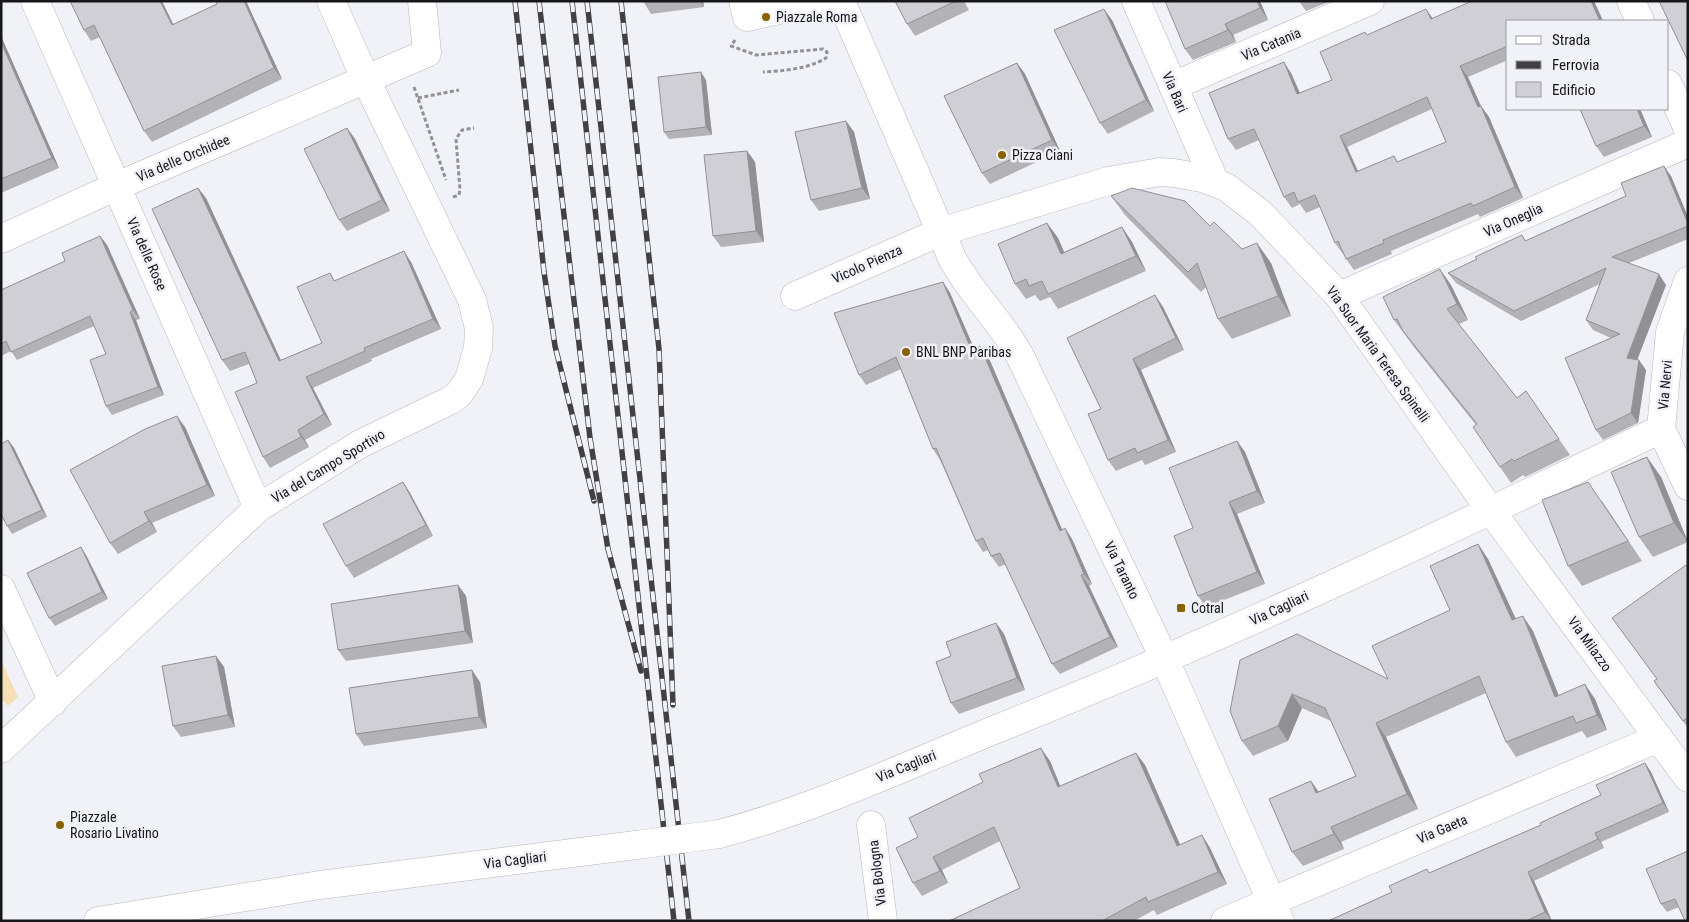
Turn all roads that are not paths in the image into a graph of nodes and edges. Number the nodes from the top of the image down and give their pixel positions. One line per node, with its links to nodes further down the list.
1 (35, 1): 17 (street, Via delle Rose)
2 (331, 1): 11 (street, Via del Campo Sportivo)
3 (422, 1): 11 (street, Via delle Orchidee)
4 (743, 1): 9 (street)
5 (841, 1): 18 (street)
6 (1136, 1): 12 (street, Via Bari)
7 (1370, 1): 12 (street, Via Catania)
8 (1631, 1): 10 (street)
9 (811, 2)
10 (1640, 20)
11 (366, 80): 17 (street, Via delle Orchidee); 25 (street, Via del Campo Sportivo)
12 (1173, 86): 16 (street, Via Bari)
13 (1669, 86): 14 (street)
14 (1688, 128)
15 (1688, 143): 22 (street, Via Oneglia)
16 (1215, 182): 18 (street, Via Suor Maria Teresa Spinelli); 22 (street, Via Suor Maria Teresa Spinelli)
17 (117, 186): 19 (street, Via delle Orchidee); 25 (street, Via delle Rose)
18 (940, 232): 21 (street, Vicolo Pienza); 28 (street, Via Taranto)
19 (1, 239)
20 (1688, 281): 23 (street, Via Nervi)
21 (795, 296)
22 (1339, 296): 26 (street, Via Suor Maria Teresa Spinelli)
23 (1661, 429): 24 (street, Via Nervi); 26 (street, Via Cagliari)
24 (1688, 486)
25 (258, 508): 29 (street, Via del Campo Sportivo)
26 (1491, 511): 28 (street, Via Cagliari); 30 (street, Via Milazzo)
27 (1, 589): 29 (street)
28 (1165, 660): 34 (street, Via Taranto); 35 (street, Via Cagliari, bridge)
29 (53, 702): 31 (street, Via del Campo Sportivo)
30 (1658, 738): 32 (street, Via Milazzo); 34 (street, Via Gaeta)
31 (4, 740)
32 (1688, 778)
33 (871, 825): 36 (street, Via Bologna)
34 (1276, 911): 37 (street, Via Gaeta)
35 (98, 921)
36 (882, 921)
37 (1226, 921)

